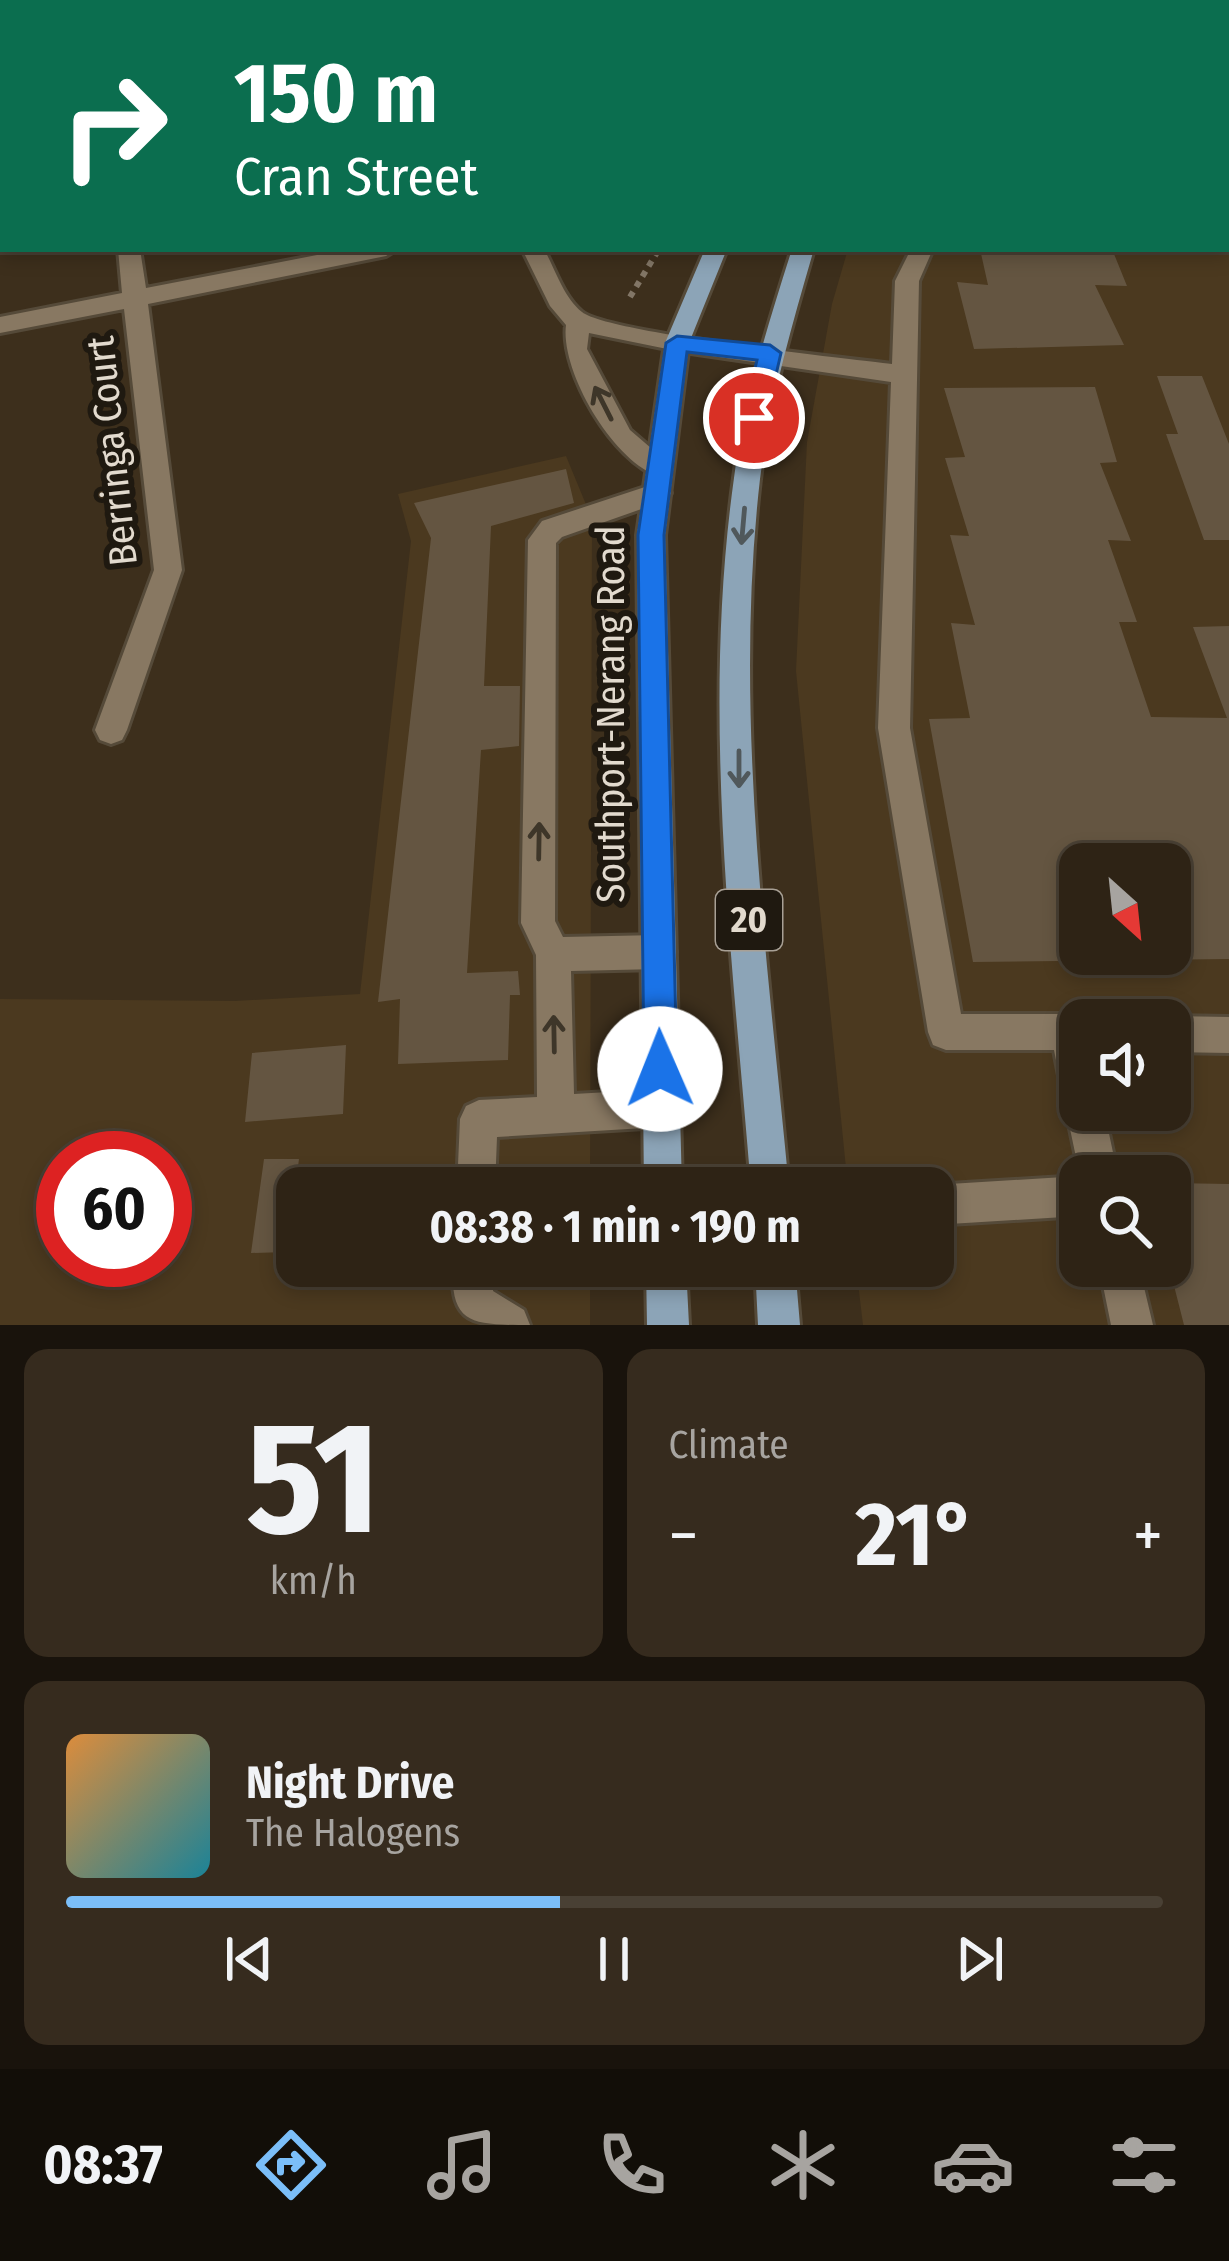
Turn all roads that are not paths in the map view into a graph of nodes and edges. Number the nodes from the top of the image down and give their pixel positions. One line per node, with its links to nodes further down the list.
1 (129, 252): 7 (street, Berringa Court)
2 (371, 252): 7 (street)
3 (535, 252): 8 (street)
4 (715, 252): 10 (main road, Southport-Nerang Road / 20)
5 (802, 252): 11 (main road, 20)
6 (921, 252): 12 (street)
7 (134, 299): 9 (street); 14 (street, Berringa Court)
8 (578, 322): 10 (street); 13 (street, one-way to 8)
9 (0, 326)
10 (677, 343): 11 (street); 13 (main road, Southport-Nerang Road / 20)
11 (770, 353): 12 (street); 24 (main road, 20, one-way to 24)
12 (905, 375): 17 (street)
13 (658, 480): 15 (main road, Southport-Nerang Road / 20); 16 (street, one-way to 13)
14 (111, 730)
15 (658, 952): 16 (street); 20 (main road, Southport-Nerang Road / 20)
16 (553, 954): 21 (street, one-way to 16)
17 (1059, 1032)
18 (1191, 1034): 19 (street)
19 (1229, 1035)
20 (661, 1108): 21 (street); 23 (main road, Southport-Nerang Road / 20)
21 (556, 1115): 22 (street)
22 (477, 1167)
23 (662, 1167)
24 (768, 1167)
25 (1059, 1197): 26 (street)
26 (954, 1204)
27 (472, 1287): 31 (street)
28 (667, 1287): 32 (main road)
29 (777, 1287): 33 (main road)
30 (1124, 1287): 34 (street)
31 (508, 1325)
32 (668, 1325)
33 (779, 1325)
34 (1132, 1325)

